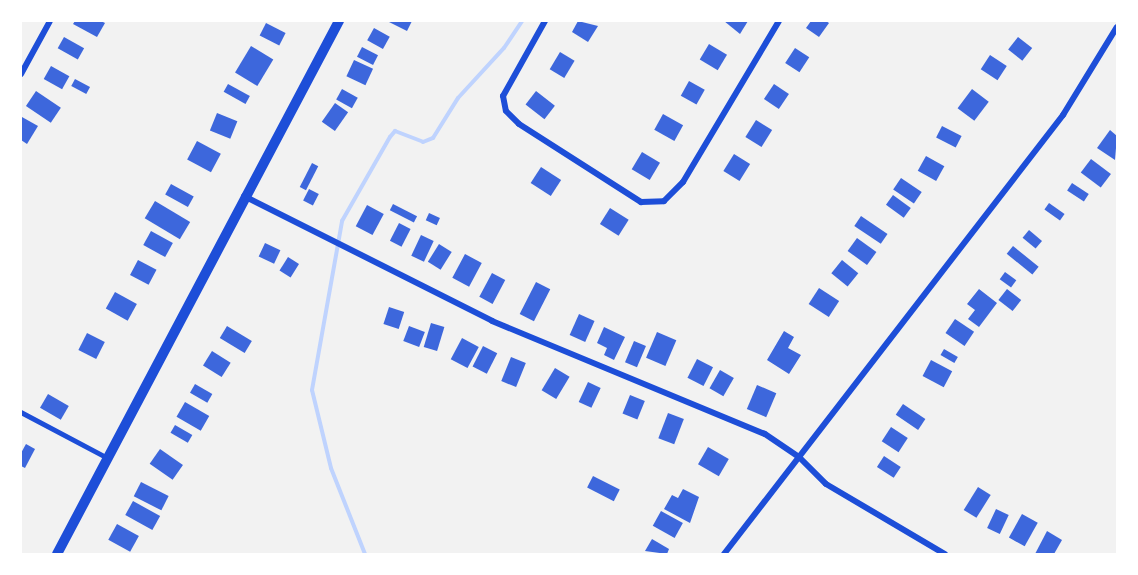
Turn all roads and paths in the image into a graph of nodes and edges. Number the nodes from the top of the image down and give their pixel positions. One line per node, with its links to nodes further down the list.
1 (51, 21): 6 (street)
2 (339, 21): 7 (street)
3 (545, 21): 4 (street)
4 (779, 21)
5 (1117, 27): 9 (street)
6 (21, 74)
7 (243, 196): 9 (street); 10 (street)
8 (21, 412): 10 (lane)
9 (799, 457): 12 (street); 13 (street)
10 (109, 458): 11 (street)
11 (57, 554)
12 (724, 554)
13 (945, 554)

